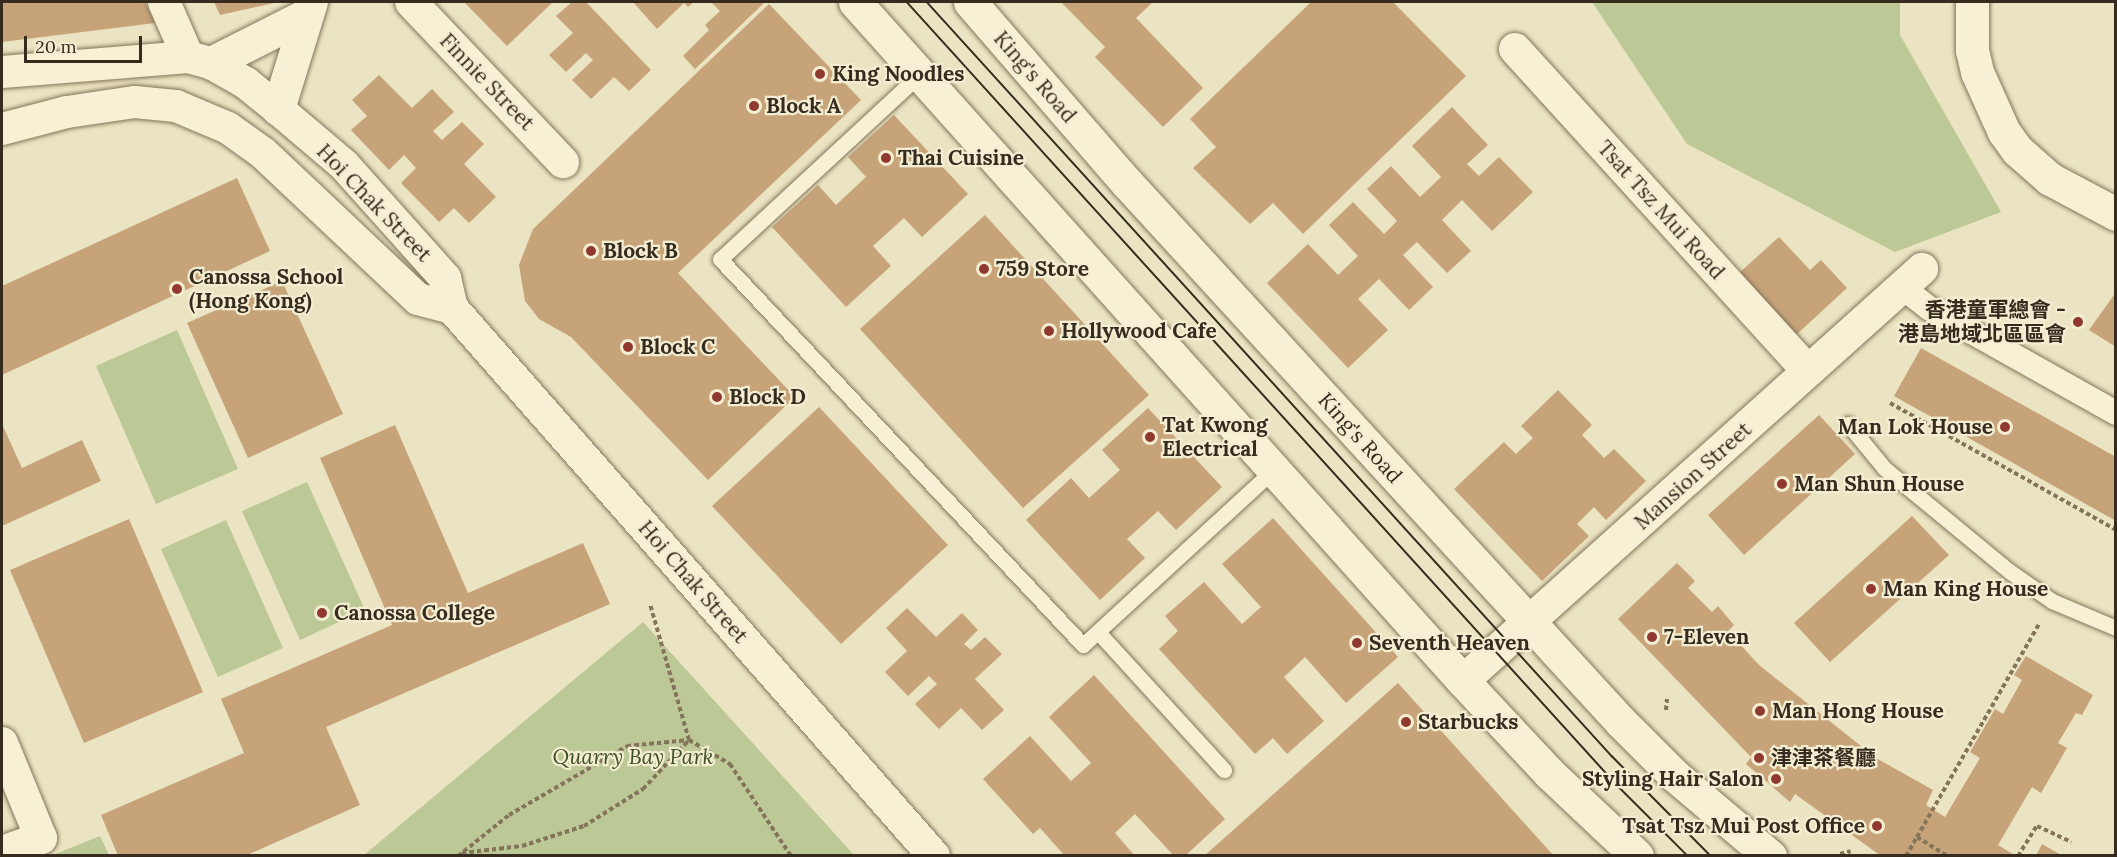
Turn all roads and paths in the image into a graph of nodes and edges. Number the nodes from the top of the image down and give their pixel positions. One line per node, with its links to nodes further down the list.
1 (164, 2): 8 (street)
2 (411, 2): 14 (street, Finnie Street)
3 (855, 2): 10 (main road)
4 (970, 2): 26 (main road, King's Road)
5 (1971, 2): 15 (main road)
6 (308, 8): 8 (main road); 11 (main road)
7 (1515, 49): 18 (street, Tsat Tsz Mui Road)
8 (200, 60): 9 (street); 11 (street, Hoi Chak Street)
9 (2, 72)
10 (920, 74): 22 (main road); 28 (lane)
11 (278, 110): 13 (street); 17 (street, Hoi Chak Street)
12 (2, 129): 13 (street, Hoi Chak Street)
13 (263, 153): 17 (street, Hoi Chak Street)
14 (563, 162)
15 (2115, 214)
16 (1912, 278): 18 (street, Mansion Street); 20 (street)
17 (452, 308): 43 (street, Hoi Chak Street)
18 (1808, 371): 26 (street, Mansion Street)
19 (1890, 403): 23 (path)
20 (2115, 412)
21 (1848, 424): 24 (lane)
22 (1273, 470): 28 (lane); 29 (main road)
23 (2115, 530)
24 (2052, 601): 27 (lane); 36 (path)
25 (650, 604): 32 (path)
26 (1529, 624): 29 (street, Mansion Street); 45 (main road, King's Road)
27 (2115, 628)
28 (1098, 632): 34 (lane)
29 (1463, 681): 44 (main road)
30 (1667, 699): 31 (path)
31 (1666, 710)
32 (689, 740): 40 (path); 40 (path); 42 (path)
33 (2, 743): 35 (street)
34 (1224, 770)
35 (9, 781): 39 (street)
36 (1917, 837): 46 (path); 47 (path)
37 (2072, 842): 48 (path)
38 (1851, 851): 41 (path)
39 (2, 854)
40 (460, 854)
41 (1840, 854)
42 (791, 855)
43 (934, 855)
44 (1637, 855)
45 (1770, 855)
46 (1906, 855)
47 (1948, 855)
48 (2018, 855)

